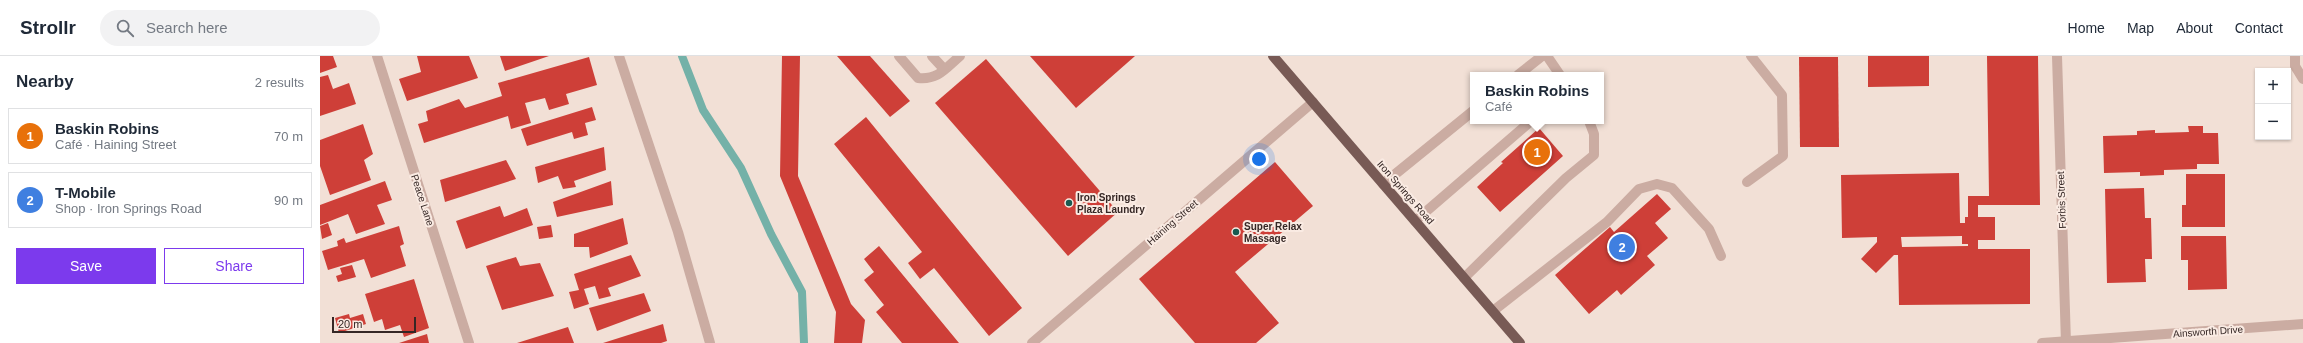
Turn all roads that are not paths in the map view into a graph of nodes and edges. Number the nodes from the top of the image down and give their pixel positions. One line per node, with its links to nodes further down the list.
1 (377, 56): 29 (street, Peace Lane)
2 (619, 56): 30 (street)
3 (899, 56): 12 (street)
4 (932, 56): 12 (street)
5 (960, 56): 12 (street)
6 (1273, 56): 16 (main road, Iron Springs Road)
7 (1542, 56): 13 (street)
8 (1547, 56): 14 (street)
9 (1752, 56): 20 (street)
10 (2056, 56): 28 (street, Forbis Street)
11 (2295, 56): 15 (street)
12 (944, 69)
13 (1522, 72)
14 (1558, 72)
15 (2303, 79)
16 (1313, 102): 21 (main road, Iron Springs Road); 31 (street, Haining Street)
17 (1470, 113): 21 (street)
18 (1528, 124): 22 (street)
19 (1590, 124): 24 (street)
20 (1747, 182)
21 (1383, 184): 22 (main road, Iron Springs Road)
22 (1415, 221): 24 (main road, Iron Springs Road)
23 (1721, 256): 25 (street)
24 (1464, 278): 25 (main road, Iron Springs Road)
25 (1493, 311): 32 (main road, Iron Springs Road)
26 (2303, 324): 27 (street, Ainsworth Drive)
27 (2135, 340): 28 (street, Ainsworth Drive)
28 (2066, 342): 33 (street, Ainsworth Drive)
29 (469, 343)
30 (710, 343)
31 (1032, 343)
32 (1520, 343)
33 (2042, 343)

